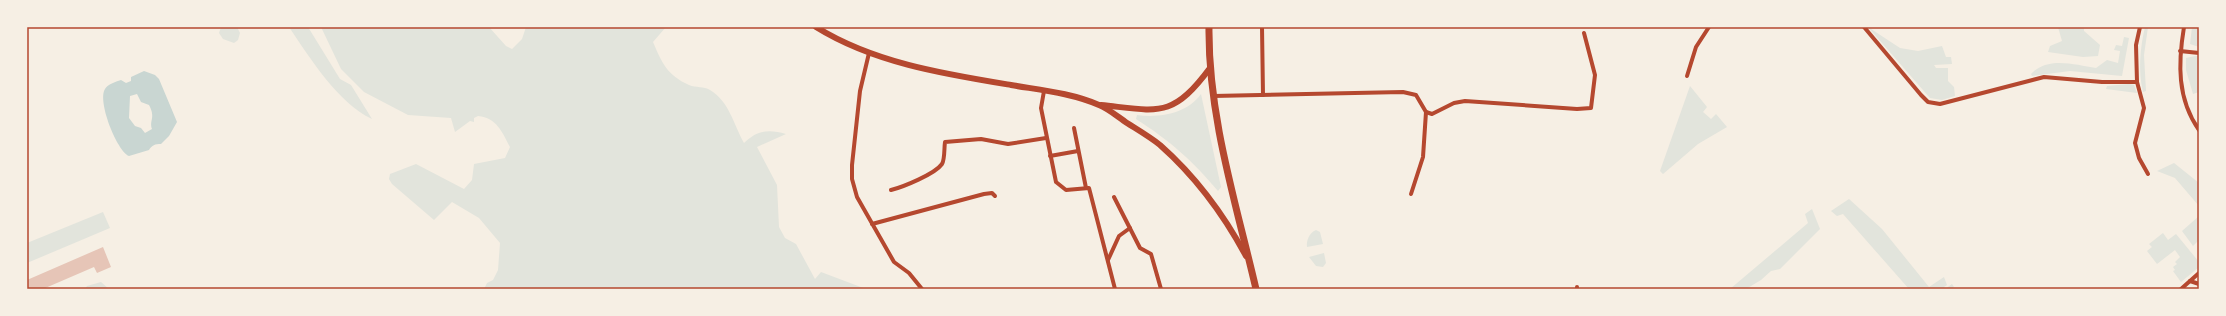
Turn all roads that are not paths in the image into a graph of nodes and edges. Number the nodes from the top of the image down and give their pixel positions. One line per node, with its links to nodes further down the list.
1 (816, 27): 10 (main road)
2 (1209, 27): 12 (main road)
3 (1262, 27): 16 (street)
4 (1709, 27): 13 (street)
5 (1864, 27): 14 (street)
6 (2140, 27): 14 (street)
7 (2184, 27): 9 (street)
8 (1584, 33): 19 (street)
9 (2180, 51): 11 (street); 21 (street)
10 (869, 53): 15 (main road); 31 (street)
11 (2199, 53)
12 (1210, 68): 17 (main road); 18 (main road)
13 (1687, 76)
14 (2137, 82): 25 (street)
15 (1044, 91): 18 (main road); 22 (street)
16 (1264, 95): 17 (street); 19 (street)
17 (1213, 96): 34 (main road)
18 (1100, 105): 34 (main road)
19 (1426, 112): 28 (street)
20 (1074, 128): 23 (street)
21 (2199, 130)
22 (1046, 138): 24 (street); 27 (street)
23 (1078, 151): 24 (street); 26 (street)
24 (1050, 156): 26 (street)
25 (2148, 174)
26 (1086, 188): 33 (street)
27 (890, 190)
28 (1411, 194)
29 (994, 196): 31 (street)
30 (1114, 197): 32 (street)
31 (872, 224): 38 (street)
32 (1130, 228): 33 (street); 40 (street)
33 (1108, 261): 39 (street)
34 (1250, 264): 41 (main road)
35 (2199, 273): 36 (street)
36 (2190, 281): 37 (street); 42 (street)
37 (2199, 284)
38 (922, 289)
39 (1115, 289)
40 (1161, 289)
41 (1256, 289)
42 (2181, 289)

